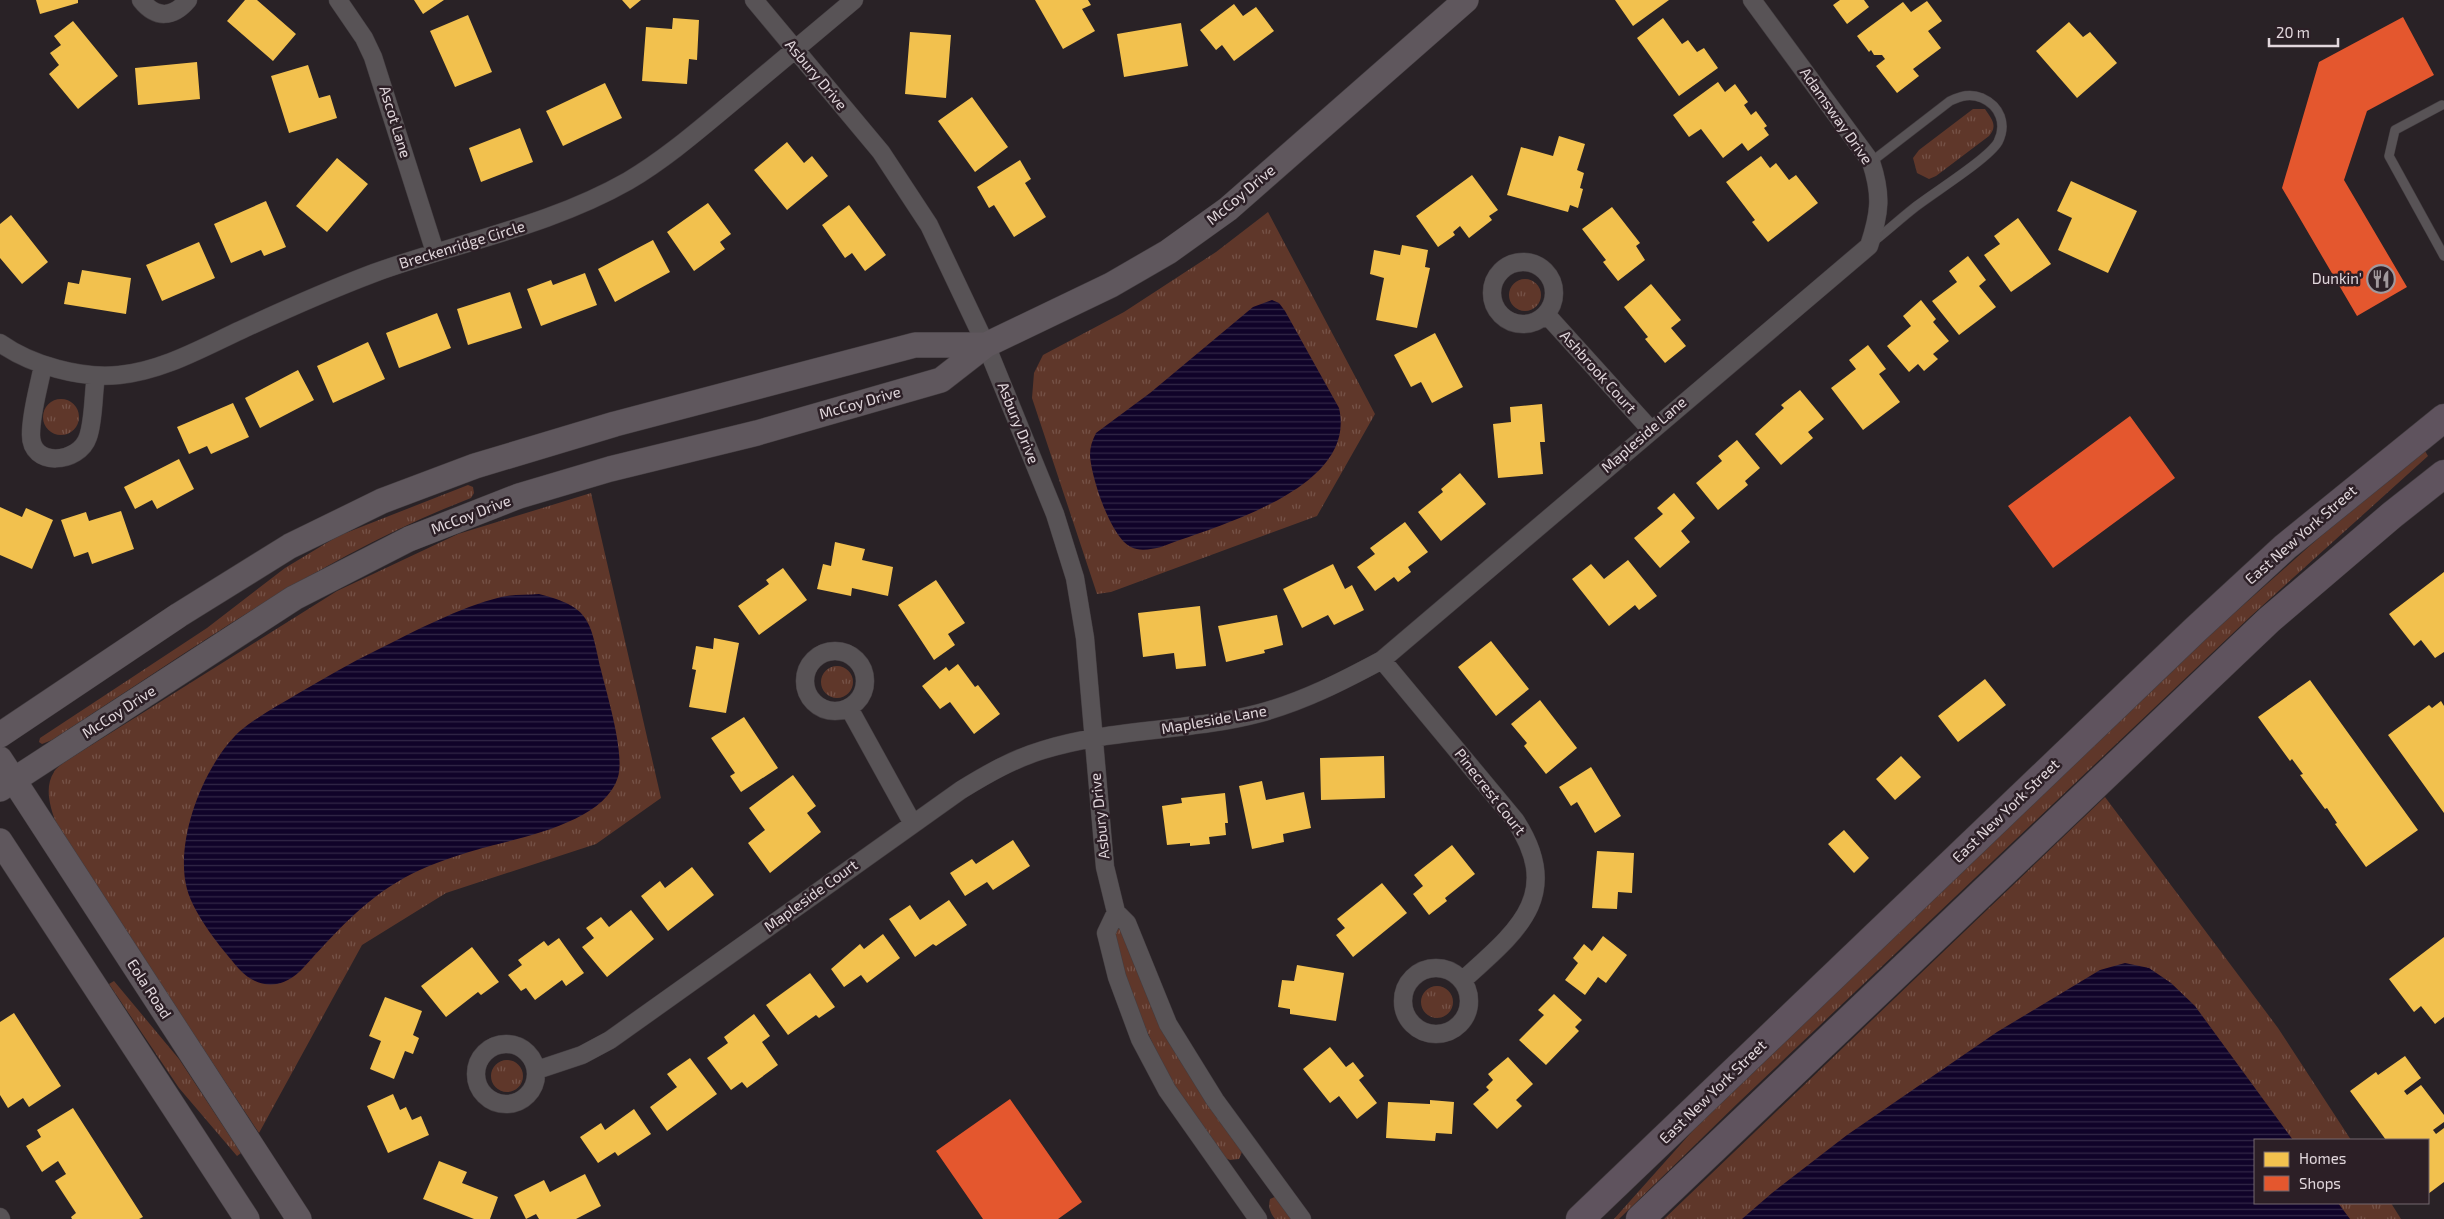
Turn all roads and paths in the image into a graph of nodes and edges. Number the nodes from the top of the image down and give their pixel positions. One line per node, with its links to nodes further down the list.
1 (141, 0): 2 (street)
2 (188, 0)
3 (338, 0): 12 (street, Ascot Lane)
4 (754, 0): 8 (street, Asbury Drive)
5 (854, 0): 8 (street, Breckenridge Circle)
6 (1466, 0): 16 (street, McCoy Drive)
7 (1752, 0): 10 (street, Adamsway Drive)
8 (795, 50): 12 (street, Breckenridge Circle); 16 (street, Asbury Drive)
9 (2442, 105): 13 (lane)
10 (1871, 162): 11 (street, Adamsway Drive); 11 (lane, Mapleside Lane)
11 (1869, 246): 20 (street, Mapleside Lane)
12 (435, 252): 18 (street, Breckenridge Circle)
13 (2444, 256)
14 (1546, 314): 20 (street, Ashbrook Court)
15 (0, 343): 17 (street, Breckenridge Circle)
16 (986, 345): 24 (street, McCoy Drive); 25 (street, Asbury Drive); 27 (street, McCoy Drive)
17 (43, 366): 18 (street, Breckenridge Circle); 18 (street)
18 (96, 376)
19 (2444, 418): 37 (main road, East New York Street)
20 (1650, 429): 22 (street, Mapleside Lane)
21 (2444, 474): 38 (main road)
22 (1382, 660): 25 (street, Mapleside Lane); 31 (street, Pinecrest Court)
23 (849, 708): 28 (street)
24 (0, 735)
25 (1093, 739): 28 (street, Mapleside Court); 30 (street, Asbury Drive)
26 (0, 759): 27 (street, Eola Road)
27 (7, 785): 34 (street, Eola Road)
28 (912, 824): 32 (street, Mapleside Court)
29 (0, 841): 33 (street)
30 (1116, 912): 35 (street); 36 (street, Asbury Drive)
31 (1462, 981)
32 (537, 1070)
33 (247, 1219)
34 (299, 1219)
35 (1258, 1219)
36 (1302, 1219)
37 (1580, 1219)
38 (1640, 1219)

